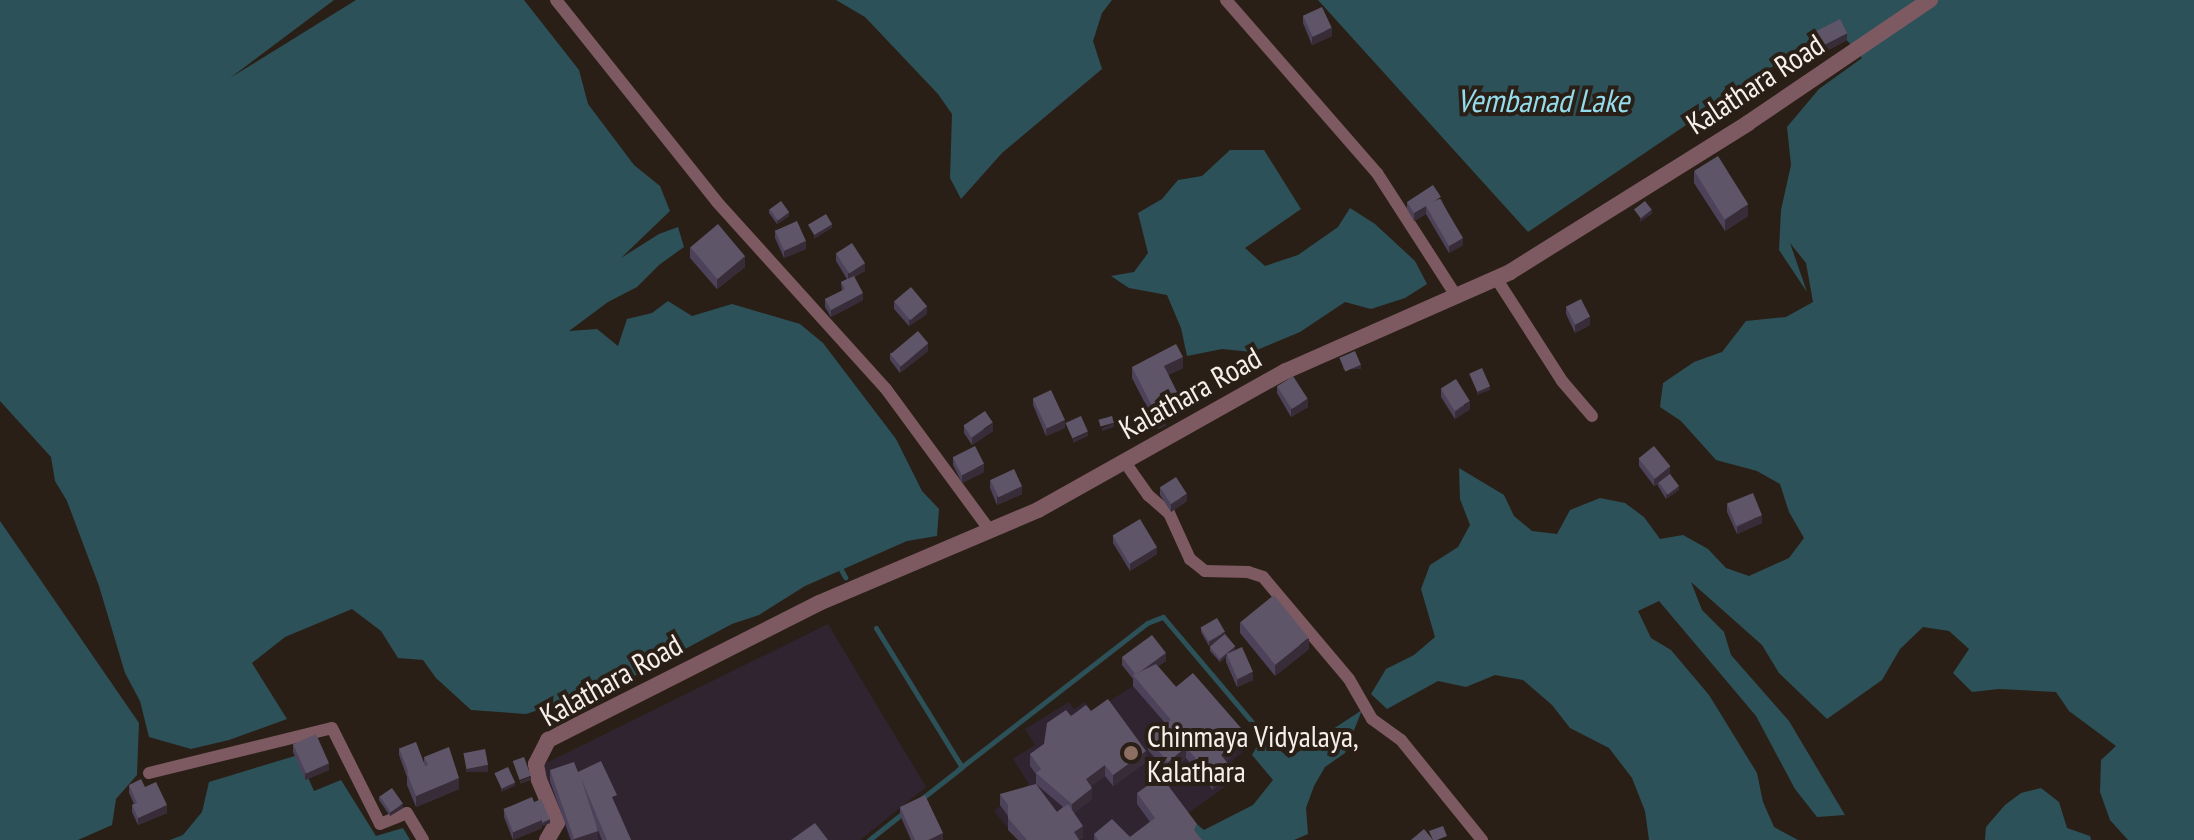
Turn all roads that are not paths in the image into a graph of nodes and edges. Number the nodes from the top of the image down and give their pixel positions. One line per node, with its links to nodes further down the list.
1 (556, 0): 8 (street)
2 (1226, 0): 5 (street)
3 (1930, 0): 4 (street, Kalathara Road)
4 (1496, 278): 5 (street, Kalathara Road); 6 (street)
5 (1457, 297): 7 (street, Kalathara Road)
6 (1592, 416)
7 (1124, 461): 8 (street, Kalathara Road); 12 (street)
8 (989, 529): 11 (street, Kalathara Road)
9 (149, 773): 10 (street)
10 (423, 840)
11 (547, 840)
12 (1482, 840)

